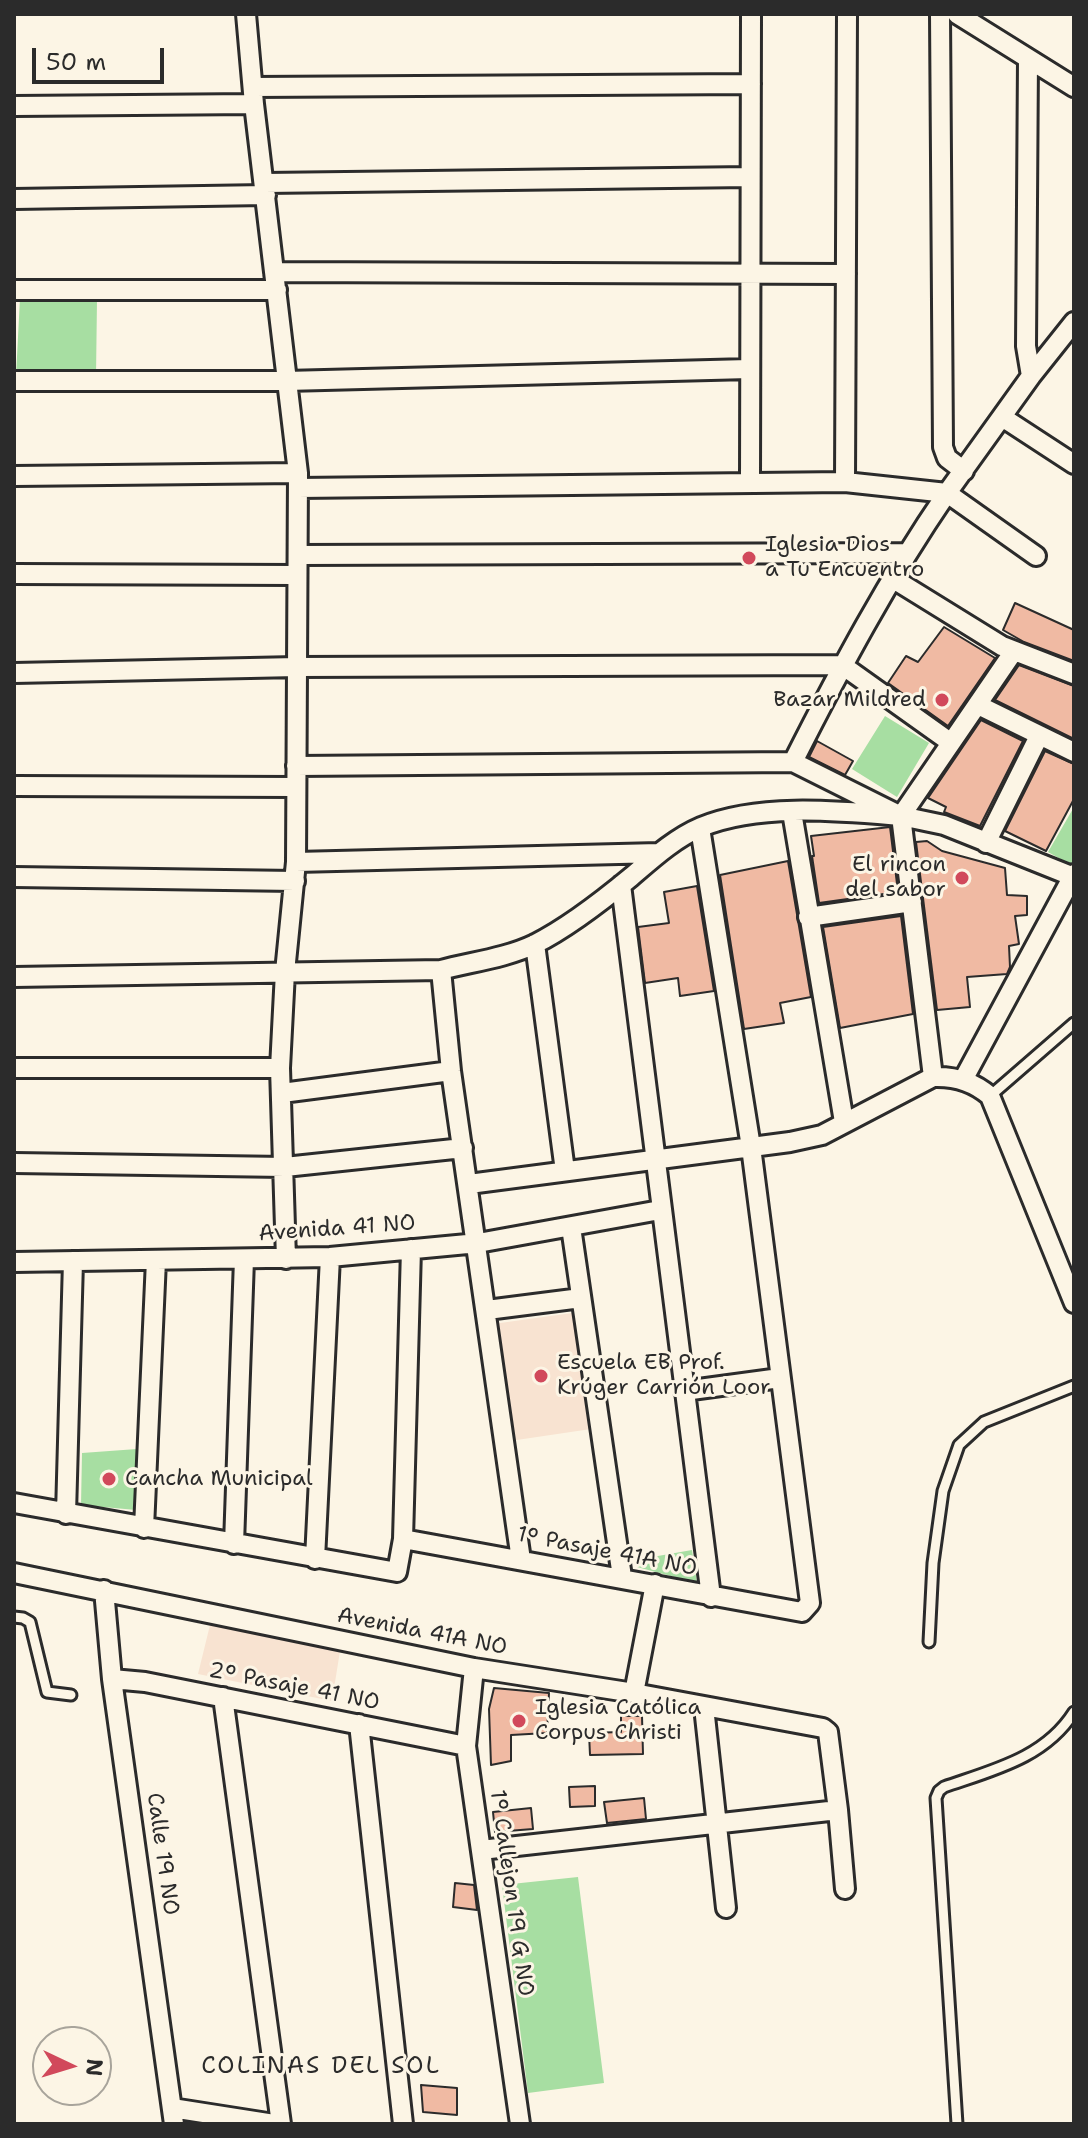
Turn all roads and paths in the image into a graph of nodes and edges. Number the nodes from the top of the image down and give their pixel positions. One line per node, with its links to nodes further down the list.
1 (246, 14): 9 (street)
2 (751, 14): 7 (street)
3 (847, 14): 15 (street)
4 (940, 14): 25 (street)
5 (957, 14): 6 (street)
6 (1028, 59): 8 (street); 20 (street)
7 (751, 84): 9 (street); 11 (street)
8 (1074, 87)
9 (254, 95): 10 (street); 12 (street)
10 (14, 106)
11 (750, 177): 12 (street); 14 (street)
12 (266, 189): 13 (street); 16 (street)
13 (14, 199)
14 (750, 272): 15 (street); 16 (street); 19 (street)
15 (846, 274): 29 (street)
16 (276, 281): 17 (street); 22 (street)
17 (14, 290)
18 (1070, 334): 20 (street)
19 (749, 369): 22 (street); 28 (street)
20 (1031, 376): 23 (street)
21 (14, 381): 22 (street)
22 (286, 381): 27 (street)
23 (1002, 417): 24 (street); 25 (street)
24 (1074, 464)
25 (964, 471): 30 (street)
26 (14, 476): 27 (street)
27 (298, 480): 28 (street); 32 (street)
28 (750, 482): 29 (street)
29 (845, 482): 30 (street)
30 (947, 493): 31 (street); 33 (street)
31 (906, 553): 32 (street); 36 (street)
32 (298, 555): 35 (street)
33 (1036, 556)
34 (14, 574): 35 (street)
35 (297, 575): 39 (street)
36 (892, 578): 37 (street); 38 (street)
37 (1014, 651): 41 (street); 42 (street)
38 (842, 665): 39 (street); 44 (street); 46 (street)
39 (297, 667): 40 (street); 47 (street)
40 (14, 673)
41 (1074, 674)
42 (978, 705): 43 (street); 44 (street)
43 (1039, 736): 45 (street); 53 (street)
44 (950, 742): 51 (street)
45 (1074, 752)
46 (793, 762): 47 (street); 51 (street)
47 (296, 766): 49 (street)
48 (14, 786): 49 (street)
49 (296, 787): 55 (street)
50 (792, 812): 51 (street); 52 (street); 61 (street)
51 (901, 816): 53 (street); 60 (street)
52 (700, 828): 54 (street); 75 (street)
53 (986, 843): 56 (street)
54 (659, 853): 55 (street); 59 (street)
55 (296, 862): 58 (street)
56 (1073, 876): 71 (street)
57 (14, 877): 58 (street)
58 (295, 881): 64 (street)
59 (621, 885): 62 (street); 77 (street)
60 (912, 902): 61 (street); 70 (street)
61 (808, 917): 74 (street)
62 (535, 944): 63 (street); 80 (street)
63 (441, 970): 64 (street); 69 (street)
64 (285, 972): 65 (street); 68 (street)
65 (14, 977)
66 (1074, 1023): 73 (lane)
67 (14, 1068): 68 (street)
68 (280, 1068): 72 (street)
69 (451, 1071): 72 (street); 76 (street)
70 (933, 1077): 71 (street); 74 (street)
71 (963, 1080): 73 (street)
72 (282, 1093): 79 (street)
73 (990, 1096): 93 (street)
74 (844, 1122): 75 (street)
75 (751, 1147): 77 (street); 95 (street)
76 (463, 1148): 79 (street); 81 (street)
77 (654, 1160): 80 (street); 82 (street)
78 (14, 1163): 79 (street)
79 (285, 1167): 88 (street)
80 (565, 1171): 81 (street)
81 (469, 1184): 84 (street)
82 (660, 1210): 83 (street, Avenida 41 NO); 97 (street)
83 (571, 1227): 84 (street, Avenida 41 NO); 92 (street)
84 (478, 1243): 85 (street, Avenida 41 NO); 94 (street)
85 (411, 1249): 86 (street, Avenida 41 NO); 101 (street)
86 (330, 1257): 88 (street, Avenida 41 NO); 103 (street)
87 (244, 1259): 88 (street, Avenida 41 NO); 89 (street, Avenida 41 NO); 102 (street)
88 (286, 1259)
89 (156, 1260): 90 (street, Avenida 41 NO); 100 (street)
90 (73, 1261): 91 (street, Avenida 41 NO); 99 (street)
91 (14, 1262)
92 (581, 1298): 94 (street); 106 (street)
93 (1074, 1303)
94 (487, 1310): 104 (street)
95 (780, 1378): 97 (street); 109 (street, 1º Pasaje 41A NO)
96 (1074, 1386): 111 (lane)
97 (684, 1391): 109 (street)
98 (14, 1503): 99 (street)
99 (66, 1514): 100 (street)
100 (144, 1528): 102 (street)
101 (403, 1539): 103 (street); 104 (street, 1º Pasaje 41A NO)
102 (234, 1544): 103 (street)
103 (315, 1559)
104 (521, 1560): 106 (street, 1º Pasaje 41A NO)
105 (14, 1573): 108 (street, Avenida 41A NO)
106 (622, 1577): 107 (street, 1º Pasaje 41A NO)
107 (655, 1584): 109 (street, 1º Pasaje 41A NO); 114 (street)
108 (104, 1590): 112 (street, Avenida 41A NO); 113 (street, Calle 19 NO)
109 (711, 1597)
110 (14, 1617): 115 (lane)
111 (929, 1642)
112 (474, 1668): 114 (street, Avenida 41A NO); 120 (street, 1º Callejon 19 G NO)
113 (112, 1679): 116 (street, 2º Pasaje 41 NO); 126 (street, Calle 19 NO)
114 (634, 1693): 117 (street, Avenida 41A NO)
115 (71, 1695)
116 (223, 1697): 119 (street, 2º Pasaje 41 NO); 128 (street)
117 (704, 1707): 121 (street, Avenida 41A NO); 122 (street)
118 (1074, 1712): 131 (lane)
119 (359, 1724): 120 (street, 2º Pasaje 41 NO); 129 (street)
120 (466, 1746): 123 (street, 1º Callejon 19 G NO)
121 (838, 1810): 122 (street); 124 (street)
122 (717, 1823): 123 (street); 125 (street)
123 (481, 1850): 130 (street, 1º Callejon 19 G NO)
124 (845, 1889)
125 (726, 1908)
126 (173, 2116): 127 (street)
127 (274, 2124)
128 (281, 2124)
129 (403, 2124)
130 (520, 2124)
131 (957, 2124)

